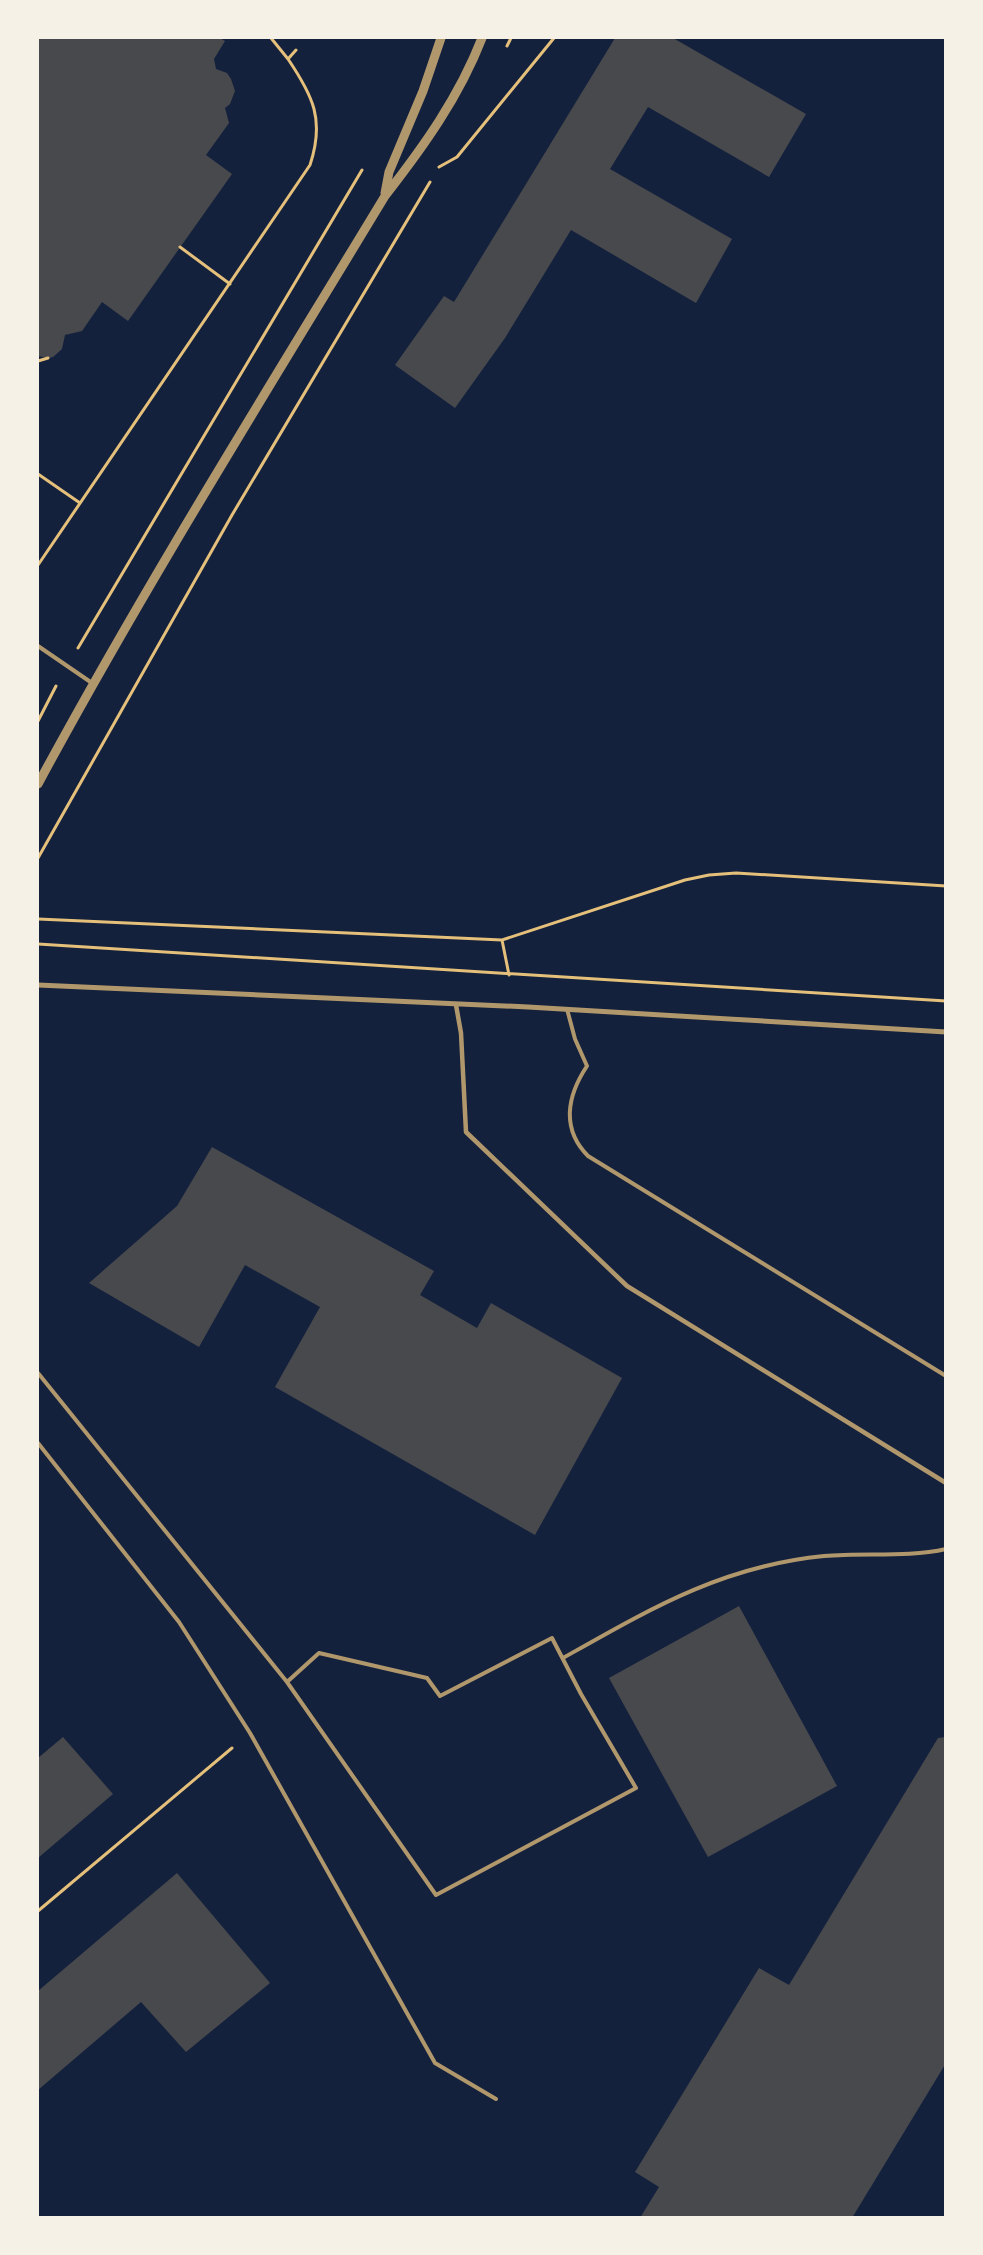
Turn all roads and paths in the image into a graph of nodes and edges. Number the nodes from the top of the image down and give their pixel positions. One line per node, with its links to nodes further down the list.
1 (271, 38): 8 (path)
2 (441, 38): 12 (street)
3 (482, 38): 12 (street)
4 (512, 38): 7 (path)
5 (554, 38): 9 (path)
6 (296, 50): 8 (path)
7 (503, 55)
8 (288, 60): 14 (path)
9 (443, 160)
10 (366, 161): 21 (path)
11 (433, 176): 25 (path)
12 (385, 196): 22 (street)
13 (180, 248): 14 (path)
14 (230, 284): 18 (path)
15 (48, 358): 16 (path)
16 (38, 361)
17 (38, 474): 18 (path)
18 (80, 503): 19 (path)
19 (38, 564)
20 (38, 646): 21 (lane)
21 (67, 666): 22 (lane); 23 (path)
22 (92, 683): 24 (street)
23 (38, 721)
24 (38, 784)
25 (38, 858)
26 (946, 886): 28 (path)
27 (38, 919): 28 (path)
28 (502, 940): 30 (path)
29 (38, 944): 30 (path)
30 (509, 974): 32 (path)
31 (38, 985): 33 (street)
32 (946, 1002)
33 (456, 1005): 34 (street); 39 (street)
34 (567, 1010): 35 (street); 37 (lane)
35 (946, 1032)
36 (38, 1373): 42 (lane)
37 (946, 1376)
38 (38, 1443): 43 (lane)
39 (946, 1483)
40 (946, 1549): 41 (lane)
41 (563, 1658): 42 (lane); 42 (lane)
42 (287, 1682)
43 (250, 1733): 44 (path); 45 (lane)
44 (38, 1912)
45 (496, 2099)

